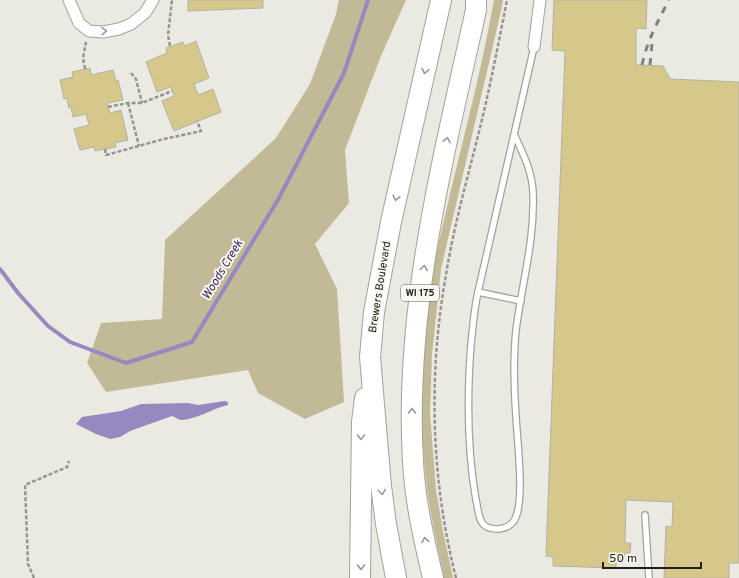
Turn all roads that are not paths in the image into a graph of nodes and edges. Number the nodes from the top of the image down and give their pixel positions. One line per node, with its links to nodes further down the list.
1 (69, 0): 2 (street, one-way to 2)
2 (153, 0)
3 (437, 0): 7 (highway)
4 (441, 0): 7 (highway, Brewers Boulevard)
5 (540, 0): 8 (street)
6 (477, 3): 16 (highway, WI 175, one-way to 6)
7 (434, 33): 12 (highway, Brewers Boulevard, one-way to 12)
8 (534, 47): 9 (lane)
9 (515, 136): 10 (lane); 11 (lane)
10 (478, 292): 11 (lane); 11 (lane)
11 (522, 301)
12 (370, 357): 14 (highway, one-way to 14); 15 (highway, Brewers Boulevard, one-way to 15)
13 (645, 515): 17 (lane)
14 (360, 578)
15 (396, 578)
16 (433, 578)
17 (649, 578)

